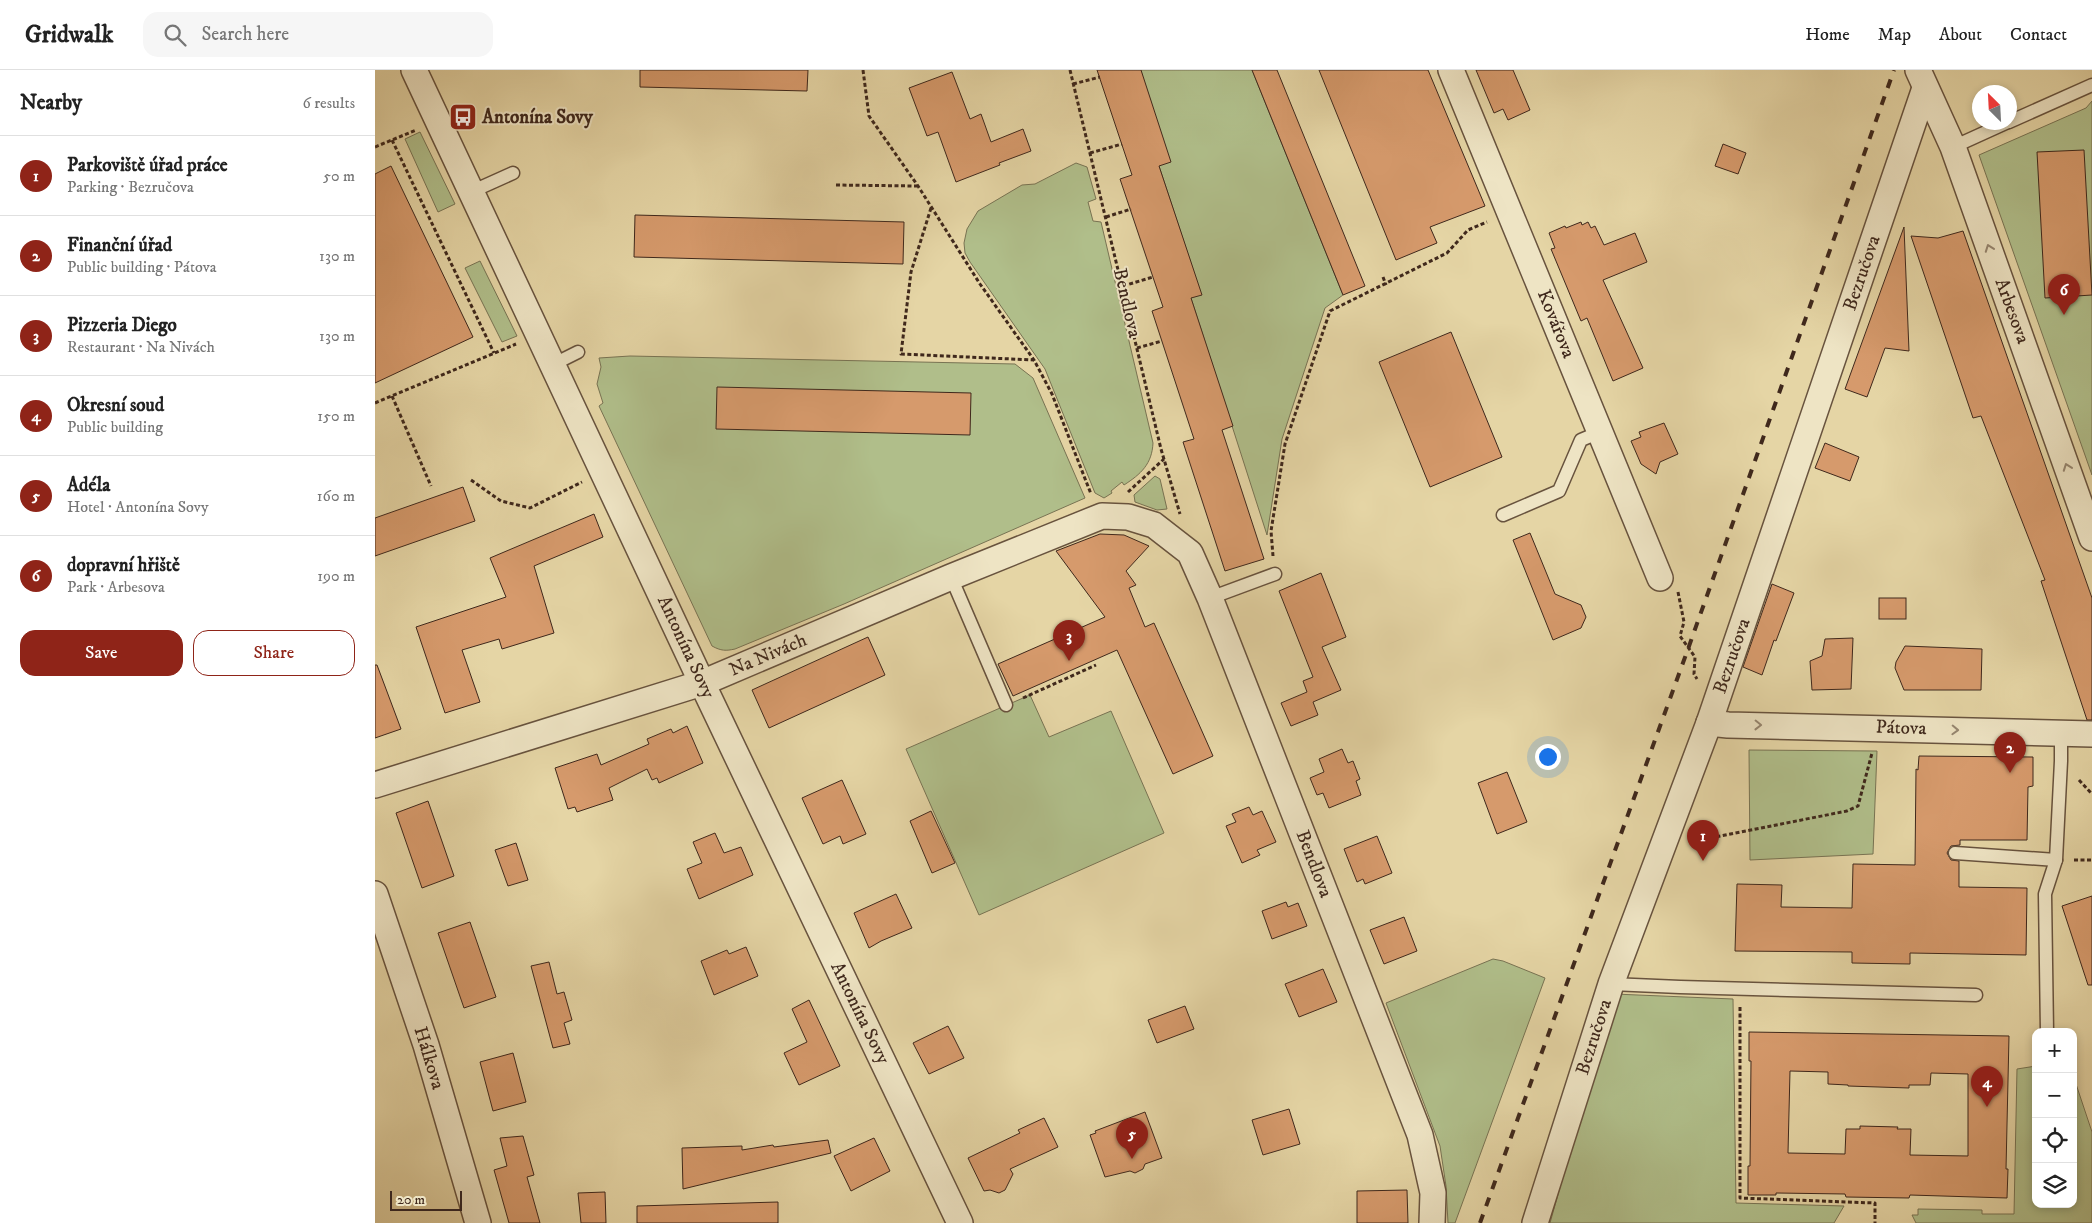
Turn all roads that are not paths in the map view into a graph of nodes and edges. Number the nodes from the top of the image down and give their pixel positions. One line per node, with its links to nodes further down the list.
1 (414, 70): 9 (street, Antonína Sovy)
2 (1451, 70): 12 (street, Kovářova)
3 (1921, 79): 7 (street, Arbesova); 23 (street, Bezručova)
4 (2092, 85): 5 (lane)
5 (2017, 118)
6 (1991, 130): 7 (lane)
7 (1953, 147): 13 (street, Arbesova, one-way to 7)
8 (513, 173): 9 (lane)
9 (473, 191): 11 (street, Antonína Sovy)
10 (578, 352): 11 (lane)
11 (554, 364): 21 (street, Antonína Sovy)
12 (1600, 432): 14 (lane); 19 (street, Kovářova)
13 (2088, 511): 16 (street, Arbesova)
14 (1503, 515)
15 (1154, 525): 18 (street, Na Nivách); 20 (street, Bendlova)
16 (2092, 538)
17 (1275, 574): 20 (lane)
18 (951, 577): 21 (street, Na Nivách); 22 (lane)
19 (1660, 578)
20 (1210, 598): 35 (street, Bendlova)
21 (703, 683): 26 (street, Na Nivách); 34 (street, Antonína Sovy)
22 (1006, 705)
23 (1713, 713): 24 (street, Pátova, one-way to 24); 30 (street, Bezručova)
24 (2061, 733): 25 (street, Pátova); 28 (lane)
25 (2092, 734)
26 (375, 785)
27 (1955, 853): 28 (lane)
28 (2056, 860): 32 (lane)
29 (375, 894): 33 (street, Hálkova)
30 (1611, 984): 31 (lane); 36 (street, Bezručova)
31 (1976, 995)
32 (2047, 1028)
33 (478, 1223)
34 (960, 1223)
35 (1432, 1223)
36 (1535, 1223)

